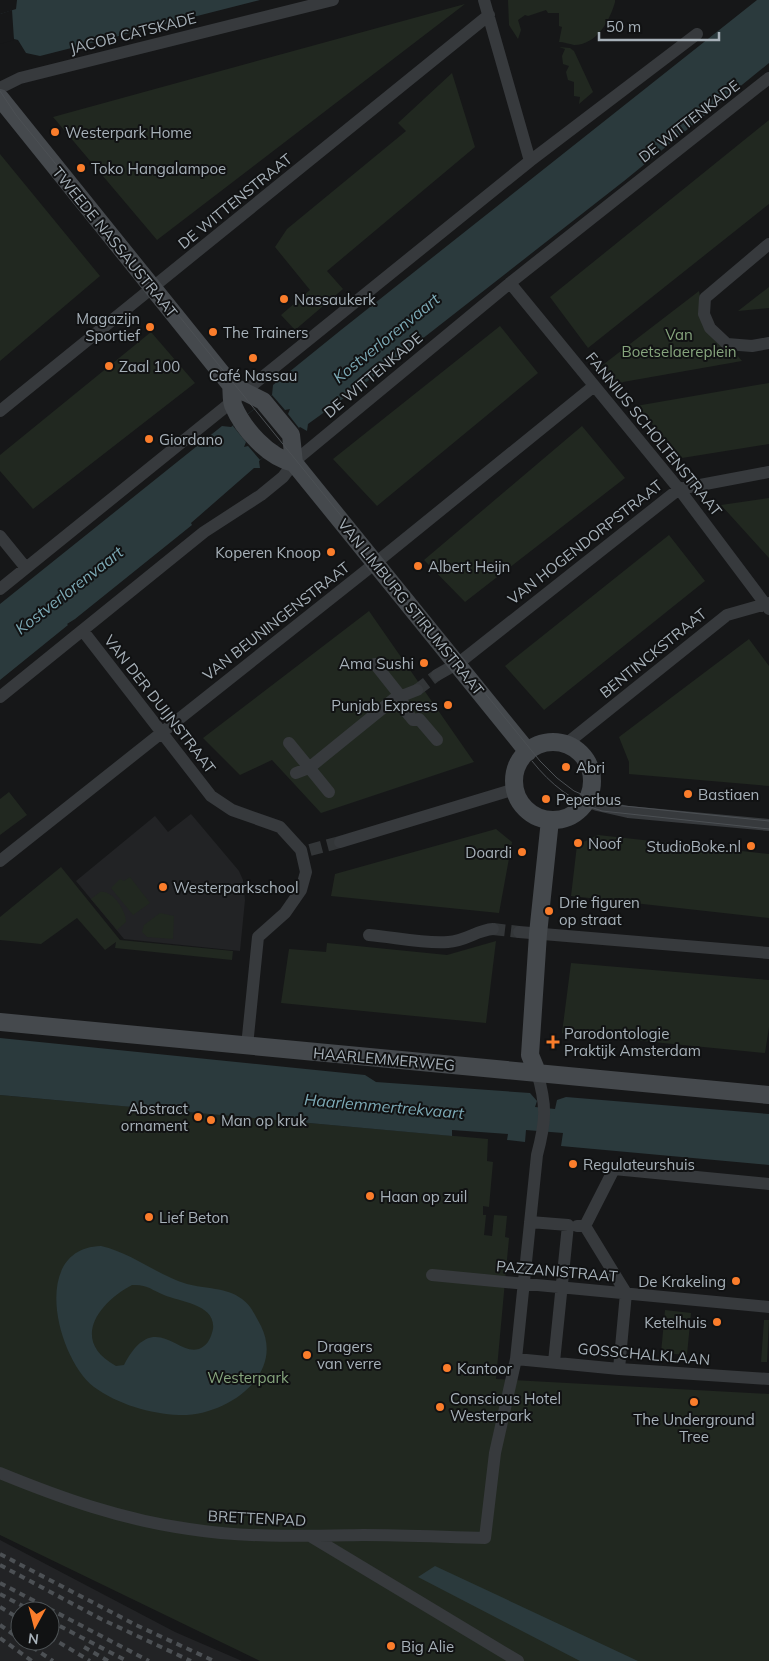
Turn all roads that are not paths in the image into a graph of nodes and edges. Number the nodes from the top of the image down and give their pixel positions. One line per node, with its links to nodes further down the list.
1 (333, 0): 6 (street, JACOB CATSKADE)
2 (484, 0): 3 (street)
3 (489, 15): 8 (street); 11 (street, DE WITTENSTRAAT)
4 (697, 34): 8 (street)
5 (769, 78): 10 (street, DE WITTENKADE)
6 (0, 88)
7 (0, 98): 11 (street, TWEEDE NASSAUSTRAAT)
8 (530, 161): 14 (street)
9 (769, 244): 12 (street)
10 (510, 282): 13 (street, FANNIUS SCHOLTENSTRAAT); 17 (street, DE WITTENKADE)
11 (153, 289): 14 (street, TWEEDE NASSAUSTRAAT); 15 (street, DE WITTENSTRAAT)
12 (769, 343)
13 (594, 386): 19 (street, FANNIUS SCHOLTENSTRAAT); 21 (street, VAN BEUNINGENSTRAAT)
14 (236, 393): 16 (street, TWEEDE NASSAUSTRAAT); 17 (street, TWEEDE NASSAUSTRAAT); 22 (street)
15 (0, 410)
16 (269, 452): 17 (street, VAN LIMBURG STIRUMSTRAAT)
17 (294, 463): 21 (street, VAN LIMBURG STIRUMSTRAAT); 25 (street, DE WITTENKADE)
18 (769, 472): 19 (street, VAN HOGENDORPSTRAAT)
19 (679, 488): 24 (street, FANNIUS SCHOLTENSTRAAT); 27 (street, VAN HOGENDORPSTRAAT)
20 (0, 536): 22 (street)
21 (376, 563): 27 (street, VAN LIMBURG STIRUMSTRAAT); 32 (street, VAN BEUNINGENSTRAAT)
22 (26, 568): 23 (street)
23 (0, 588)
24 (768, 605): 35 (street, BENTINCKSTRAAT)
25 (83, 631): 30 (street, DE WITTENKADE); 32 (street, VAN DER DUIJNSTRAAT)
26 (375, 664): 31 (street)
27 (457, 664): 28 (street, VAN HOGENDORPSTRAAT); 36 (street, VAN LIMBURG STIRUMSTRAAT)
28 (437, 675)
29 (417, 690): 31 (street)
30 (0, 697)
31 (402, 698): 33 (street); 37 (street)
32 (162, 732): 45 (street, VAN BEUNINGENSTRAAT); 52 (street, VAN DER DUIJNSTRAAT)
33 (437, 740)
34 (290, 743): 37 (street)
35 (566, 744): 36 (street); 41 (street)
36 (528, 752): 39 (street)
37 (309, 768): 38 (street); 40 (street)
38 (296, 773)
39 (515, 789): 42 (street); 44 (street)
40 (329, 792)
41 (587, 801): 42 (street); 43 (street)
42 (550, 820): 48 (street)
43 (769, 825)
44 (340, 842)
45 (0, 861)
46 (493, 929): 49 (street)
47 (519, 932): 48 (street)
48 (538, 934): 50 (street); 53 (street)
49 (369, 935)
50 (769, 953)
51 (0, 1022): 52 (street, HAARLEMMERWEG)
52 (247, 1046): 53 (street, HAARLEMMERWEG)
53 (537, 1072): 54 (street, HAARLEMMERWEG); 56 (street)
54 (769, 1095)
55 (769, 1184): 58 (street)
56 (530, 1222): 57 (street); 60 (street)
57 (568, 1225): 58 (street); 61 (street)
58 (585, 1226): 62 (street)
59 (432, 1275): 60 (street, PAZZANISTRAAT)
60 (524, 1284): 61 (street, PAZZANISTRAAT); 64 (street)
61 (562, 1287): 62 (street, PAZZANISTRAAT); 65 (street)
62 (626, 1293): 63 (street, PAZZANISTRAAT); 66 (street)
63 (769, 1307)
64 (516, 1359): 65 (street, GOSSCHALKLAAN); 69 (street)
65 (554, 1362): 66 (street, GOSSCHALKLAAN)
66 (619, 1369): 67 (street, GOSSCHALKLAAN)
67 (769, 1380)
68 (0, 1473): 69 (street, BRETTENPAD)
69 (312, 1536): 70 (street, BRETTENPAD)
70 (518, 1661)

